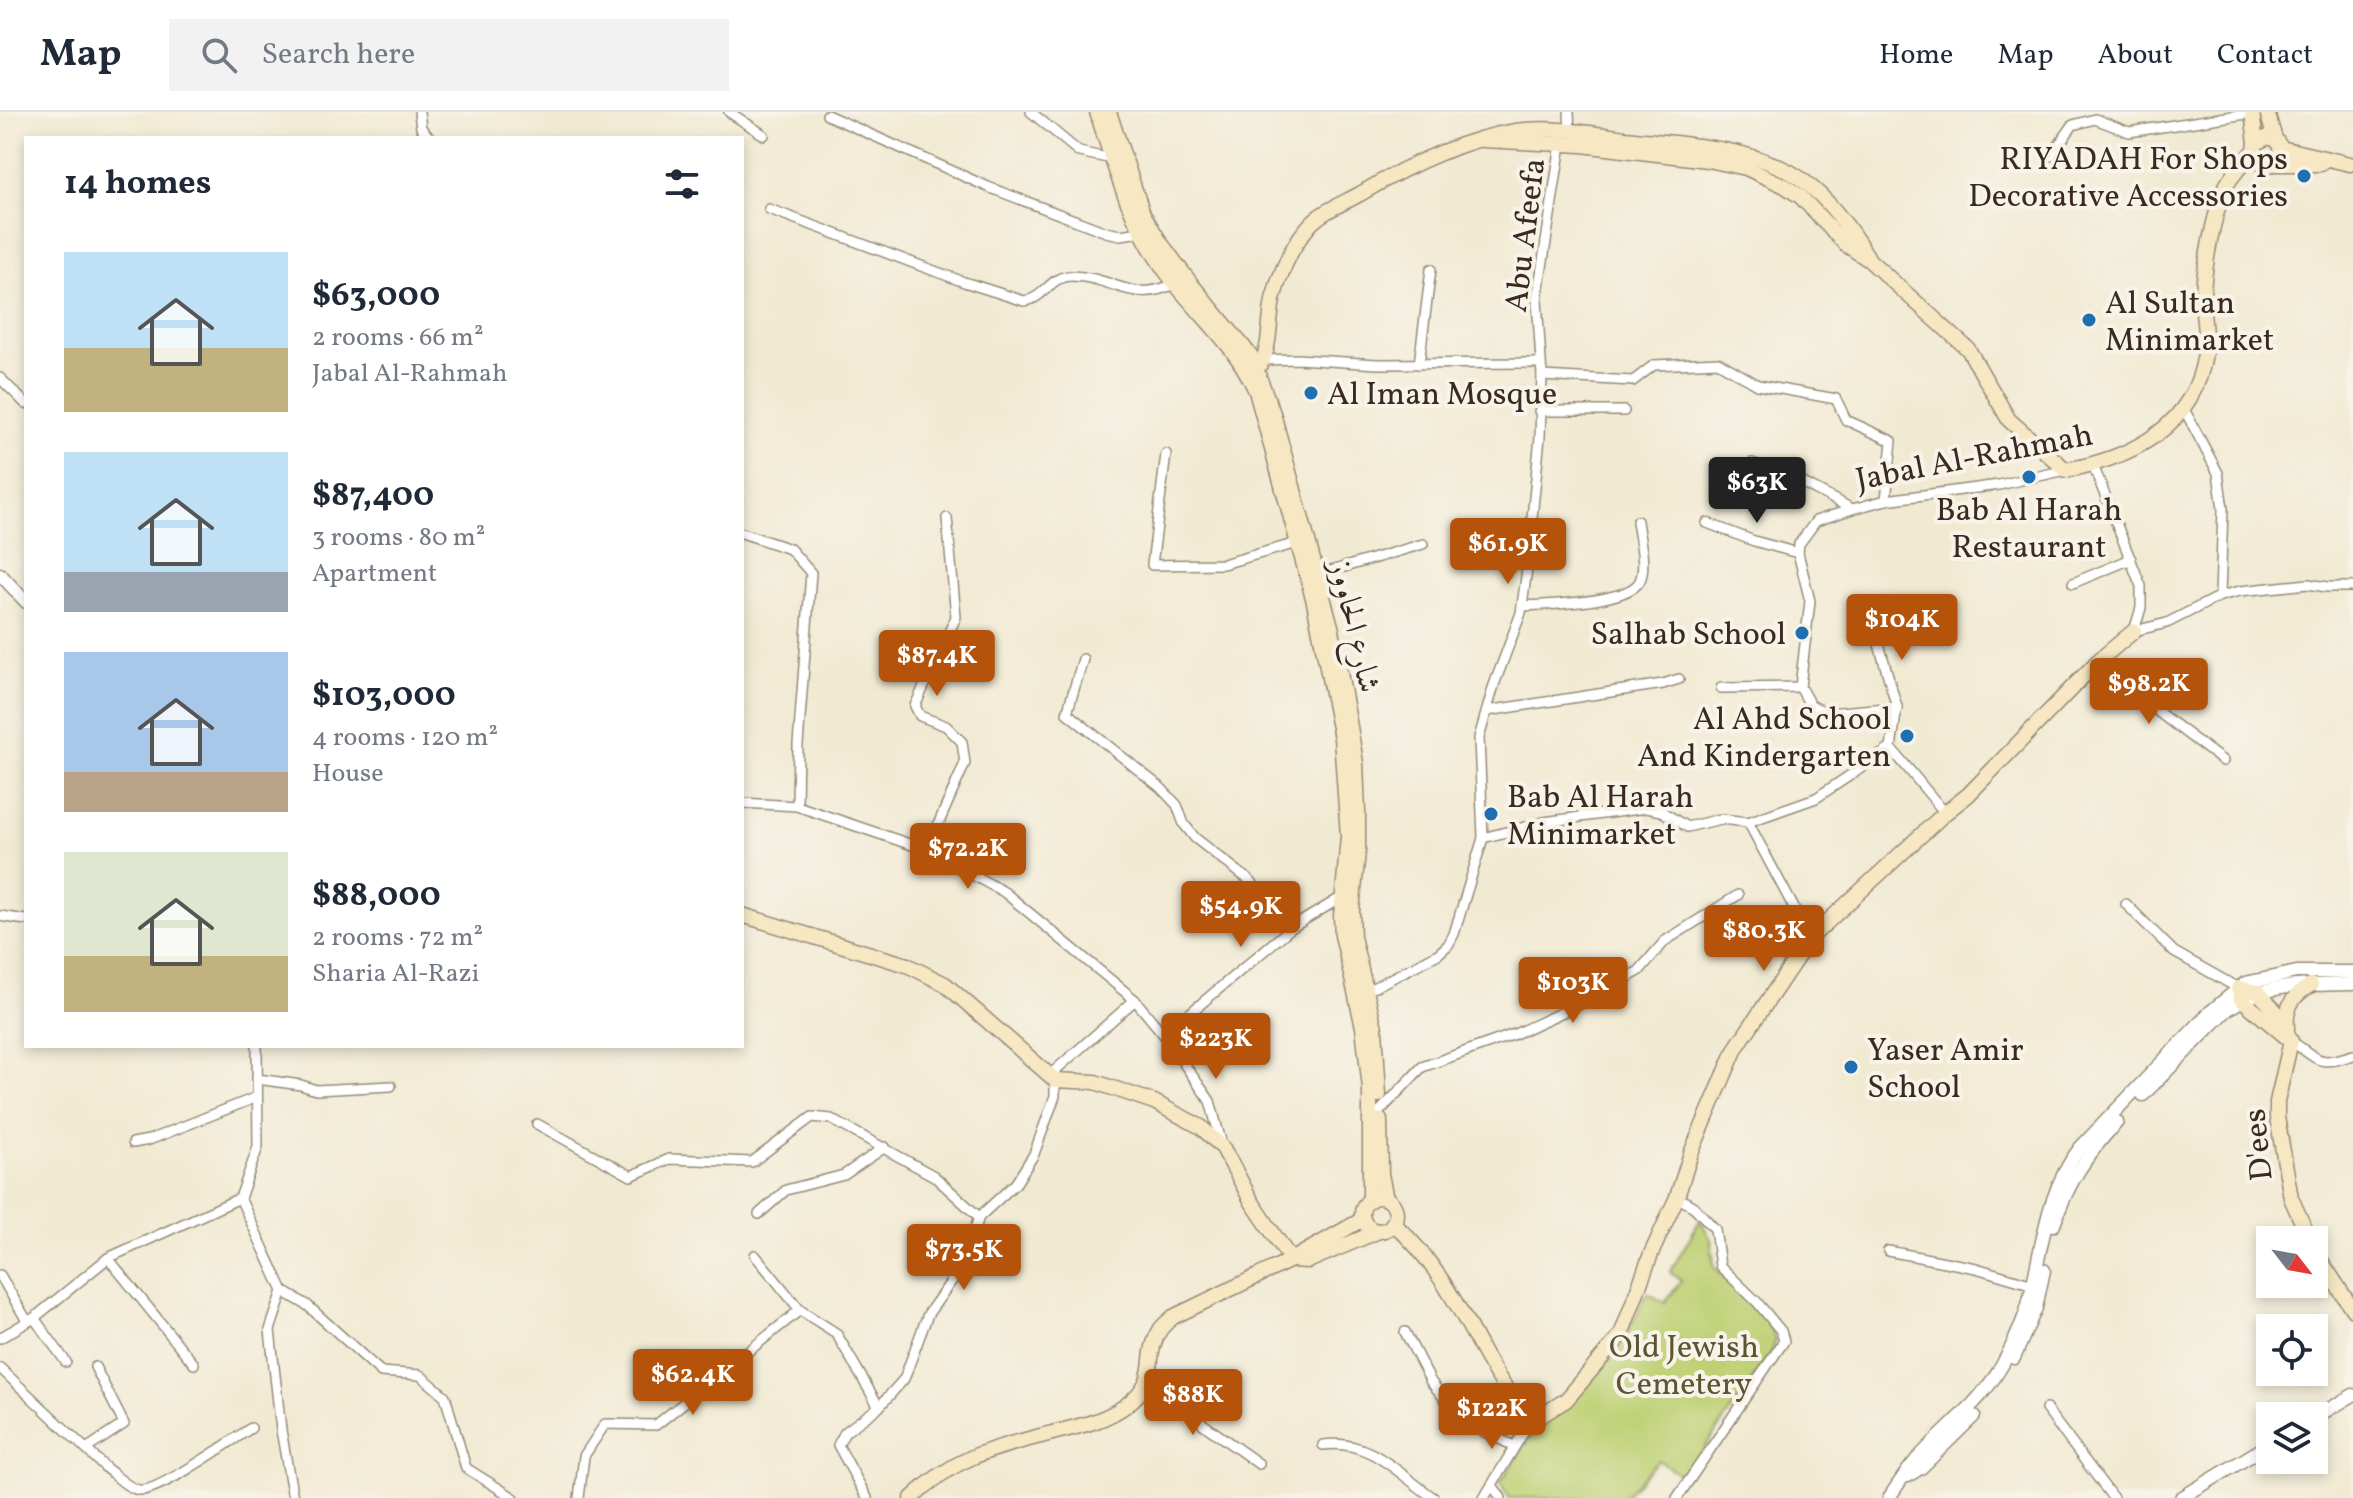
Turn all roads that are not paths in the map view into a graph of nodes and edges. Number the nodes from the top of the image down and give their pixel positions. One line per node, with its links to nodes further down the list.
1 (419, 112): 10 (street)
2 (729, 112): 9 (street)
3 (1031, 112): 15 (street)
4 (1097, 112): 15 (main road)
5 (1109, 112): 23 (main road, شارع الحاووز)
6 (1569, 112): 11 (street, Abu Afeefa)
7 (2257, 112): 12 (main road); 13 (main road); 14 (street)
8 (827, 115): 18 (street)
9 (764, 135)
10 (428, 136)
11 (1565, 138): 21 (street, Abu Afeefa); 23 (main road); 33 (main road)
12 (2278, 143): 13 (main road); 13 (main road); 16 (main road)
13 (2261, 155): 16 (main road); 27 (main road, Jabal Al-Rahmah)
14 (2051, 156)
15 (1112, 159): 18 (main road)
16 (2351, 164)
17 (769, 209): 20 (street)
18 (1141, 232): 20 (main road)
19 (1431, 269): 22 (street)
20 (1177, 283): 23 (main road)
21 (1540, 363): 22 (street); 24 (street, Abu Afeefa)
22 (1419, 364): 23 (street)
23 (1257, 368): 40 (main road); 45 (main road, شارع الحاووز)
24 (1542, 376): 28 (street, Abu Afeefa); 34 (street)
25 (0, 378): 26 (street)
26 (24, 402)
27 (2183, 407): 32 (main road, Jabal Al-Rahmah); 48 (street)
28 (1539, 411): 29 (street); 50 (street, Abu Afeefa)
29 (1624, 411)
30 (1166, 454): 40 (street)
31 (1752, 463): 35 (street)
32 (2093, 465): 33 (main road, Jabal Al-Rahmah); 43 (street)
33 (2066, 470): 34 (street, Jabal Al-Rahmah)
34 (1886, 500): 35 (street, Jabal Al-Rahmah)
35 (1852, 509): 42 (street, Jabal Al-Rahmah)
36 (947, 518): 67 (street)
37 (1637, 521): 50 (street)
38 (1707, 523): 42 (street)
39 (744, 534): 63 (street)
40 (1297, 543): 69 (main road)
41 (1423, 544): 45 (street)
42 (1798, 553): 56 (street)
43 (2131, 559): 46 (street); 52 (street)
44 (0, 574): 49 (street)
45 (1317, 575): 79 (main road, شارع الحاووز)
46 (2073, 583)
47 (2353, 587): 48 (street)
48 (2220, 596): 52 (street)
49 (24, 600)
50 (1522, 606): 59 (street, Abu Afeefa)
51 (1874, 627): 58 (street)
52 (2134, 631): 54 (main road)
53 (1083, 659): 74 (street)
54 (2098, 661): 61 (street); 64 (main road)
55 (1679, 679): 59 (street)
56 (1800, 687): 57 (street); 58 (street)
57 (1721, 688)
58 (1897, 707): 60 (street)
59 (1487, 711): 66 (street, Abu Afeefa)
60 (1891, 748): 64 (street); 65 (street)
61 (2223, 761)
62 (744, 803): 63 (street)
63 (797, 806): 67 (street)
64 (1945, 813): 75 (main road)
65 (1748, 822): 66 (street); 75 (street)
66 (1483, 838): 79 (street, Abu Afeefa)
67 (927, 850): 82 (street)
68 (1738, 895): 91 (street)
69 (1342, 897): 74 (street); 99 (main road)
70 (2126, 904): 81 (street)
71 (0, 916): 73 (street)
72 (744, 916): 87 (main road)
73 (24, 920)
74 (1291, 928): 84 (street)
75 (1810, 938): 96 (main road)
76 (2353, 972): 81 (street)
77 (2353, 984): 78 (street)
78 (2311, 985): 80 (street); 83 (main road, D'ees)
79 (1367, 991): 91 (main road, شارع الحاووز)
80 (2258, 992): 81 (main road); 83 (main road)
81 (2239, 994): 83 (main road); 112 (street)
82 (1135, 1000): 84 (street); 87 (street)
83 (2289, 1034): 86 (street); 104 (main road, D'ees)
84 (1164, 1035): 95 (street)
85 (257, 1048): 88 (street)
86 (2353, 1055)
87 (1053, 1077): 95 (main road); 101 (street)
88 (257, 1079): 89 (street); 90 (street)
89 (391, 1086)
90 (257, 1097): 93 (street); 97 (street)
91 (1380, 1111): 98 (main road, شارع الحاووز)
92 (537, 1124): 94 (street)
93 (133, 1143)
94 (885, 1147): 100 (street); 101 (street)
95 (1223, 1148): 109 (main road)
96 (1677, 1197): 128 (main road); 144 (street)
97 (240, 1198): 108 (street); 113 (street)
98 (1386, 1199): 99 (main road); 103 (main road)
99 (1370, 1200): 102 (main road)
100 (759, 1214)
101 (979, 1217): 125 (street)
102 (1363, 1219): 105 (main road); 109 (main road)
103 (1393, 1223): 105 (main road); 128 (main road)
104 (2304, 1226)
105 (1379, 1231): 109 (main road)
106 (1888, 1251): 112 (street)
107 (755, 1255): 114 (street)
108 (108, 1258): 116 (street); 120 (street)
109 (1291, 1260): 123 (main road)
110 (2328, 1272): 115 (main road)
111 (0, 1275): 116 (street)
112 (2036, 1286): 145 (street)
113 (283, 1291): 136 (street); 137 (street)
114 (800, 1310): 125 (street); 138 (street)
115 (2353, 1310)
116 (30, 1320): 118 (street); 119 (street)
117 (1405, 1332): 131 (street)
118 (0, 1338)
119 (66, 1362)
120 (194, 1364)
121 (95, 1367): 132 (street)
122 (0, 1368): 132 (street)
123 (1147, 1381): 134 (street); 140 (main road)
124 (2353, 1395): 127 (street)
125 (879, 1407): 139 (street)
126 (2046, 1409): 146 (street)
127 (2328, 1410)
128 (1529, 1423): 131 (street)
129 (251, 1428): 132 (street)
130 (1323, 1445): 141 (street)
131 (1514, 1446): 135 (street)
132 (86, 1449)
133 (2256, 1452): 147 (street)
134 (1259, 1464)
135 (1492, 1485): 142 (street); 143 (street)
136 (293, 1498)
137 (514, 1498)
138 (579, 1498)
139 (867, 1498)
140 (912, 1498)
141 (1434, 1498)
142 (1484, 1498)
143 (1501, 1498)
144 (1677, 1498)
145 (1889, 1498)
146 (2113, 1498)
147 (2181, 1498)

